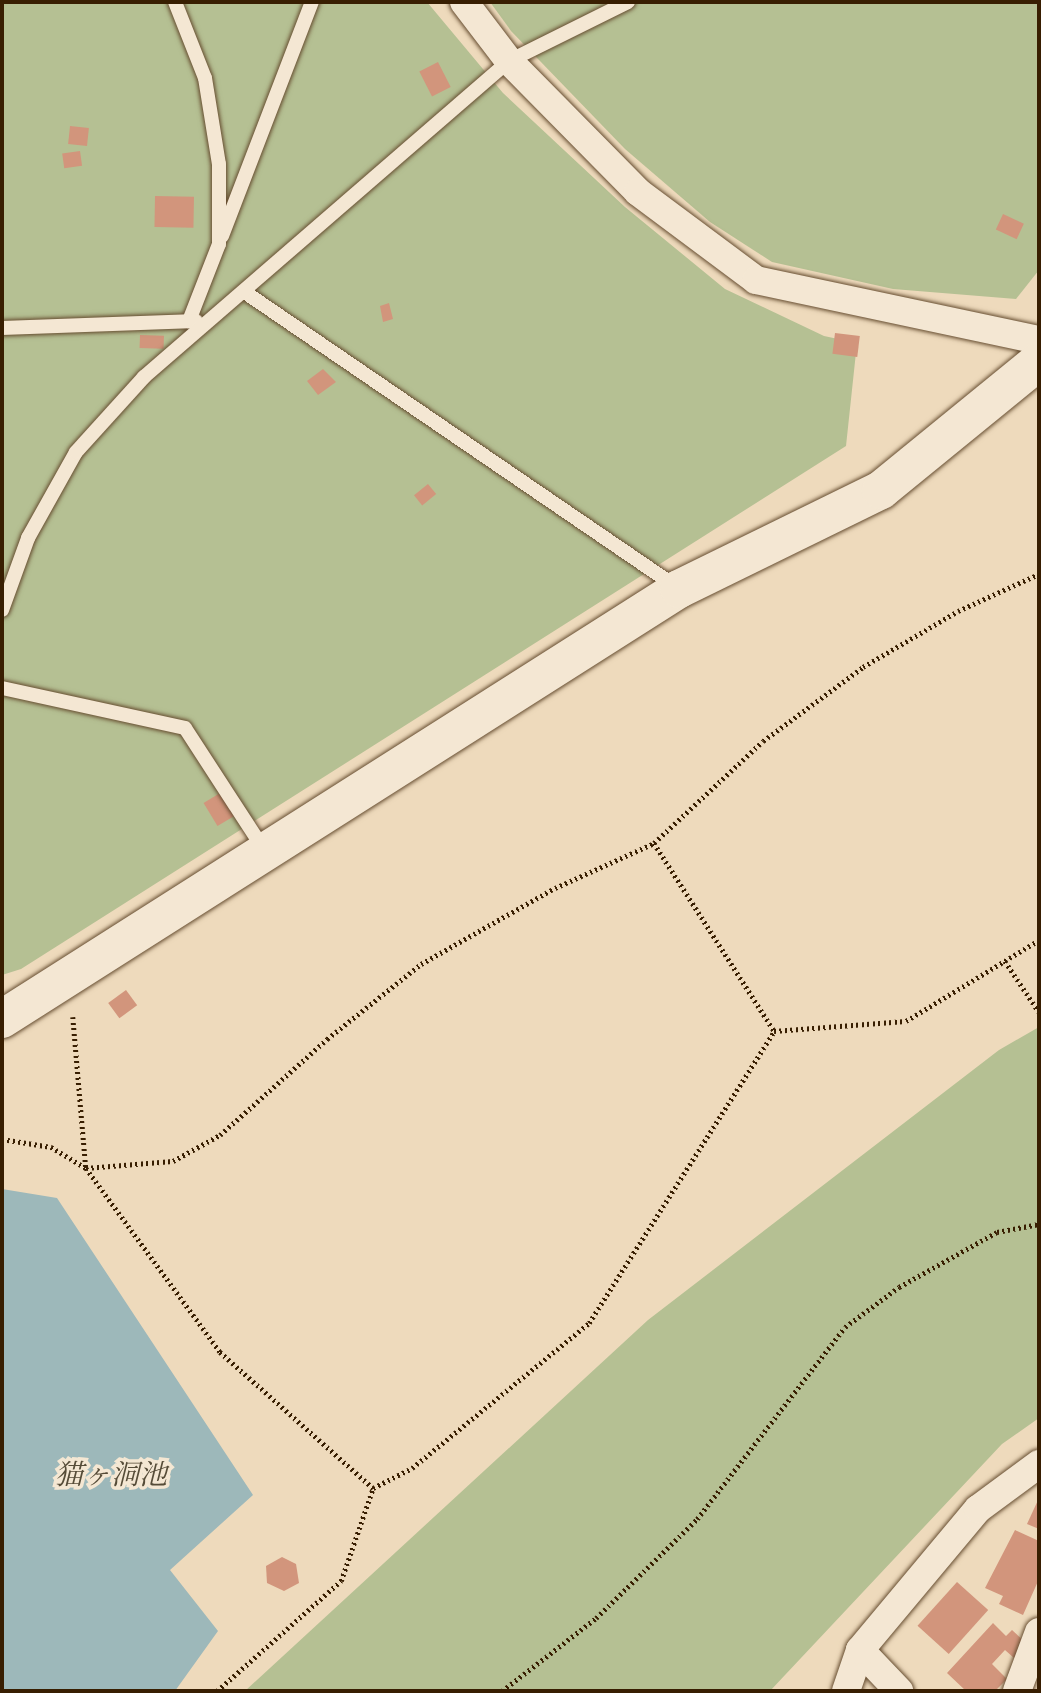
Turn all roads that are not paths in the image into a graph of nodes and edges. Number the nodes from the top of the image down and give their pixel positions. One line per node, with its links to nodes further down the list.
1 (175, 2): 6 (lane)
2 (312, 2): 6 (lane)
3 (464, 2): 5 (street)
4 (628, 2): 5 (lane)
5 (509, 61): 7 (lane); 11 (street)
6 (219, 244): 9 (lane)
7 (246, 293): 8 (lane); 13 (lane)
8 (212, 320): 9 (lane); 14 (lane)
9 (189, 321): 10 (lane)
10 (2, 327)
11 (1039, 340)
12 (1039, 361): 13 (street)
13 (679, 589): 16 (street)
14 (2, 610)
15 (2, 688): 16 (lane)
16 (266, 853): 17 (street)
17 (2, 1019)
18 (1039, 1464): 20 (street)
19 (1039, 1632): 23 (street)
20 (860, 1650): 21 (street); 22 (street)
21 (846, 1691)
22 (899, 1691)
23 (1017, 1691)

